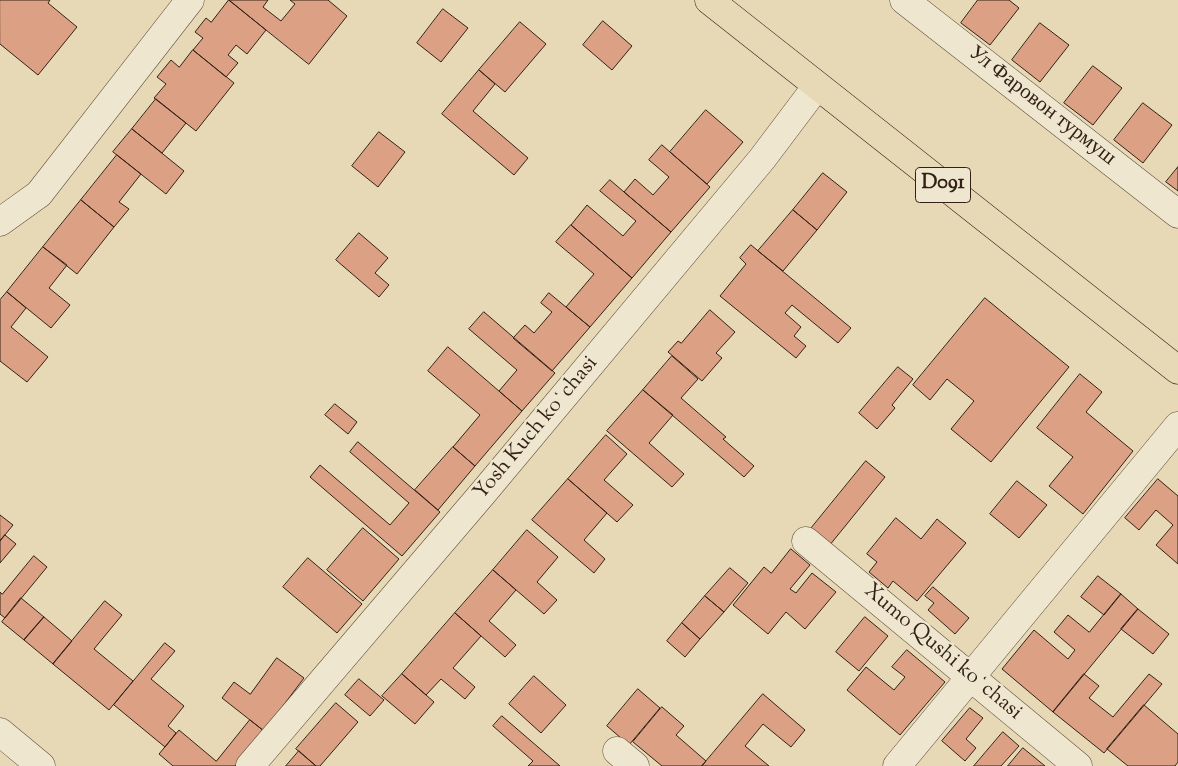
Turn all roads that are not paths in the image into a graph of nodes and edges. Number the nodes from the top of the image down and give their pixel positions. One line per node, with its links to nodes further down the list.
1 (190, 0): 6 (street)
2 (709, 0): 4 (main road, D091)
3 (904, 0): 5 (street, Ул Фаровон турмуш)
4 (817, 86): 7 (main road, D091); 13 (street, Yosh Kuch koʻchasi)
5 (1178, 214)
6 (0, 222)
7 (1178, 370)
8 (1178, 426): 10 (street)
9 (806, 540): 10 (street, Xumo Qushi koʻchasi)
10 (970, 677): 14 (street); 15 (street, Xumo Qushi koʻchasi)
11 (0, 732): 12 (street)
12 (28, 762)
13 (250, 766)
14 (897, 766)
15 (1078, 766)

